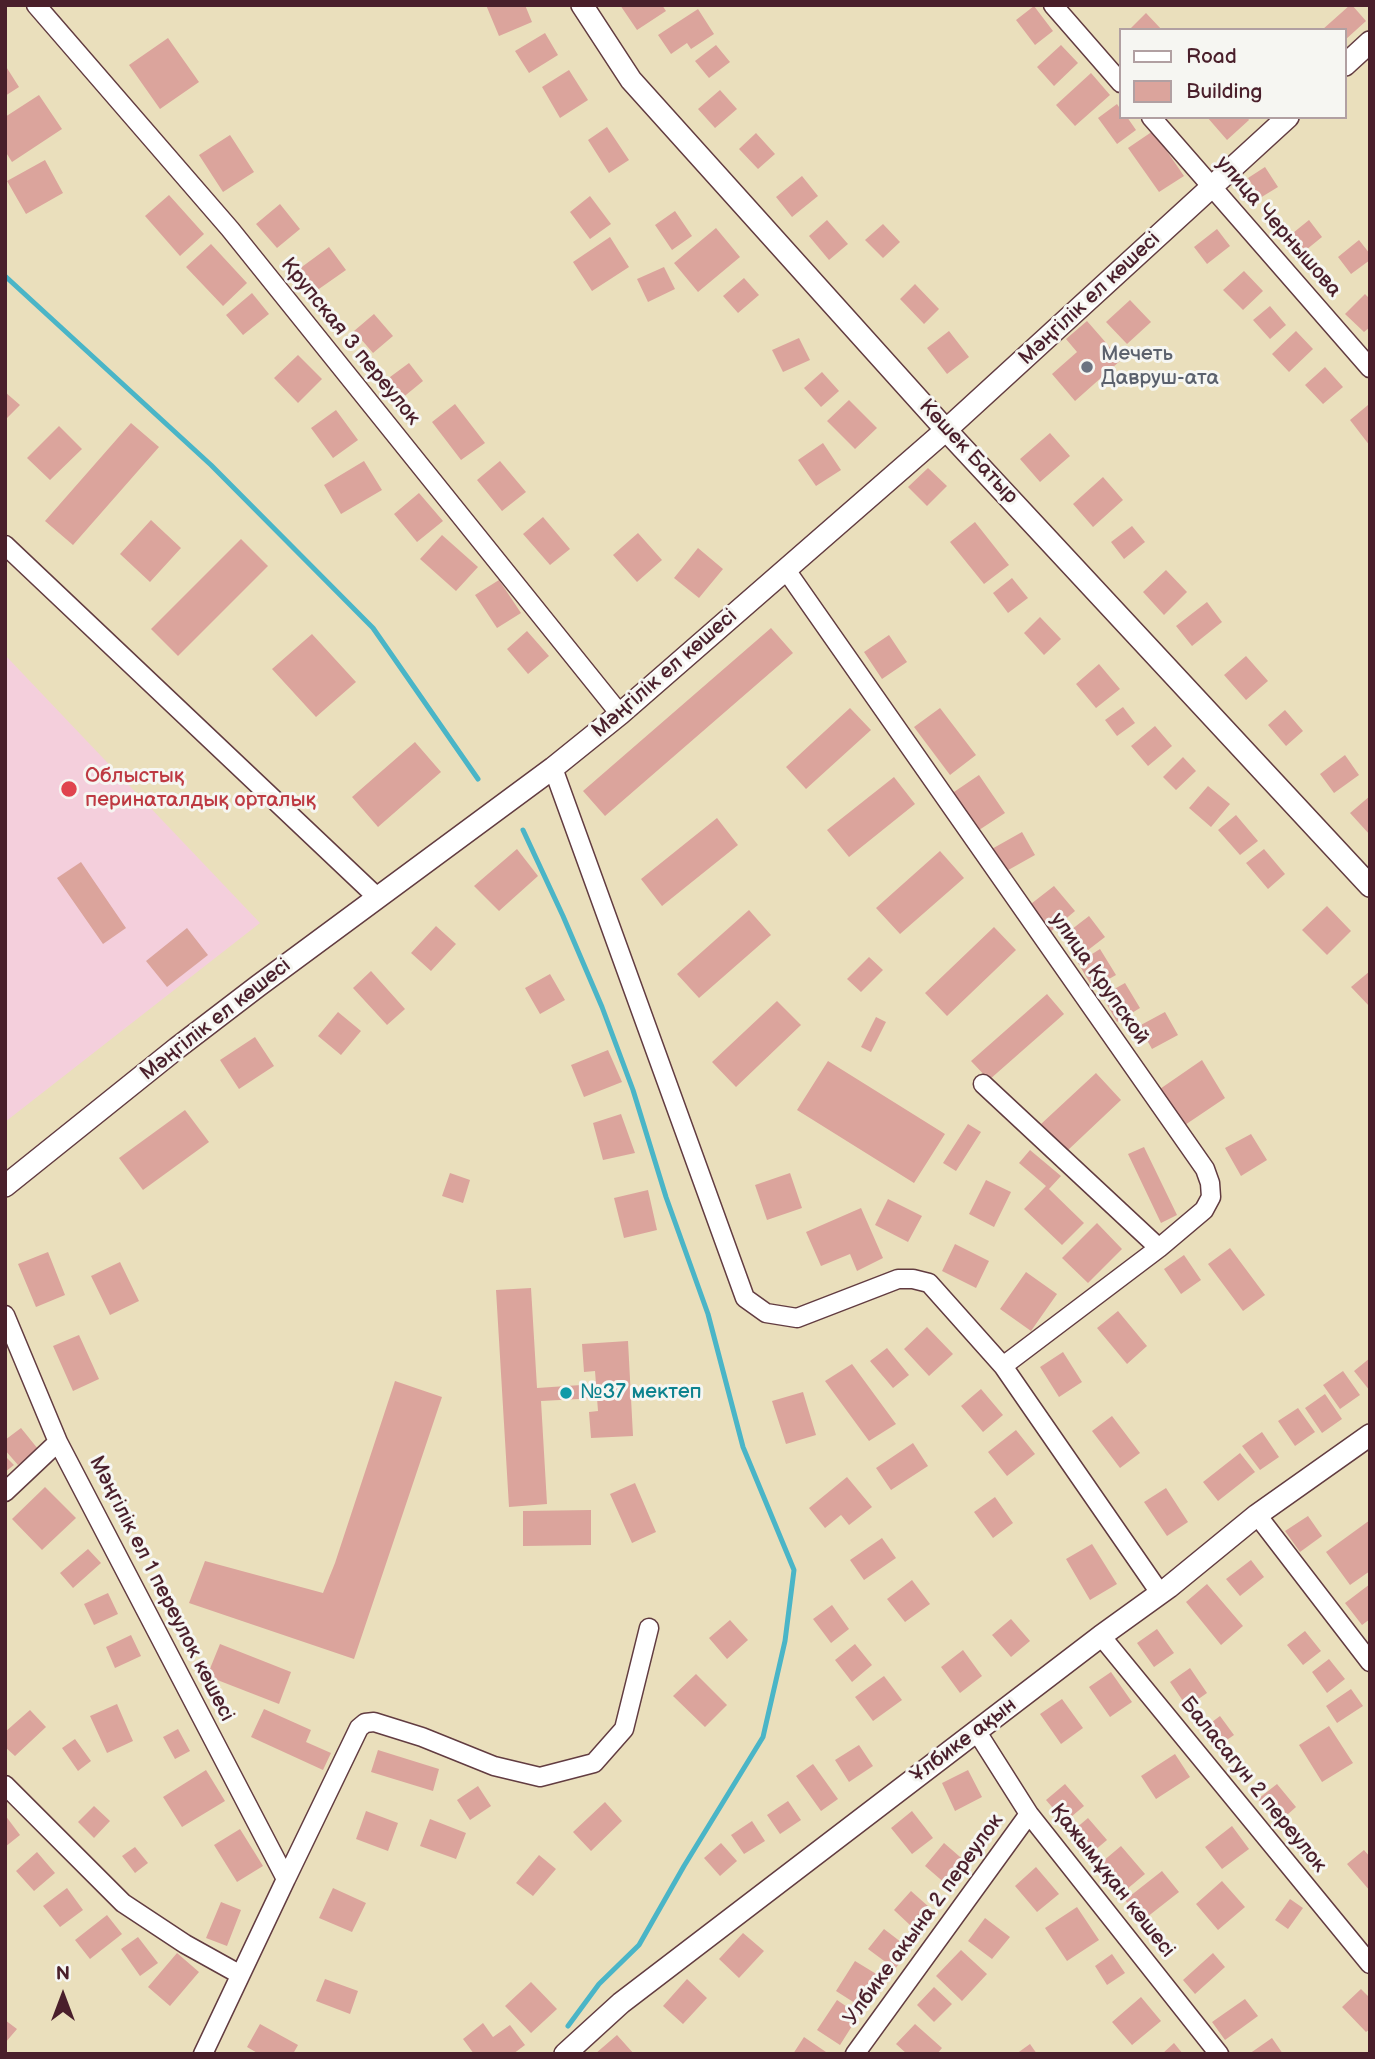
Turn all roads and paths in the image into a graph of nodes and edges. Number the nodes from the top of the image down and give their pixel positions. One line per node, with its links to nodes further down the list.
1 (36, 5): 14 (street, Крупская 3 переулок)
2 (582, 5): 11 (street, Көшек Батыр)
3 (1053, 5): 6 (street)
4 (1370, 42): 5 (street)
5 (1347, 63)
6 (1120, 82)
7 (1154, 119): 9 (street, улица Чернышова)
8 (1285, 119): 9 (street, Мәңгілік ел көшесі)
9 (1212, 186): 10 (street, улица Чернышова); 11 (street, Мәңгілік ел көшесі)
10 (1370, 368)
11 (946, 430): 13 (street, Мәңгілік ел көшесі); 16 (street, Көшек Батыр)
12 (5, 545): 17 (street)
13 (786, 570): 14 (street, Мәңгілік ел көшесі); 20 (street, улица Крупской)
14 (620, 714): 15 (street, Мәңгілік ел көшесі)
15 (553, 768): 17 (street, Мәңгілік ел көшесі); 22 (street)
16 (1370, 886)
17 (378, 898): 19 (street, Мәңгілік ел көшесі)
18 (983, 1084): 20 (street)
19 (5, 1186)
20 (1160, 1248): 22 (street, улица Крупской)
21 (5, 1315): 24 (street, Мәңгілік ел 1 переулок көшесі)
22 (1003, 1366): 27 (street)
23 (1370, 1435): 26 (street, Ұлбике ақын)
24 (58, 1442): 25 (street); 34 (street, Мәңгілік ел 1 переулок көшесі)
25 (5, 1492)
26 (1257, 1515): 27 (street, Ұлбике ақын); 30 (street)
27 (1160, 1593): 29 (street, Ұлбике ақын)
28 (649, 1628): 34 (street)
29 (1101, 1636): 31 (street, Ұлбике ақын); 35 (street, Баласагун 2 переулок)
30 (1370, 1662)
31 (977, 1732): 33 (street, Қажымұқан көшесі); 39 (street, Ұлбике ақын)
32 (5, 1785): 36 (street)
33 (1029, 1814): 37 (street, Улбике акына 2 переулок); 40 (street, Қажымұқан көшесі)
34 (286, 1879): 36 (street)
35 (1370, 1964)
36 (239, 1974): 38 (street)
37 (862, 2050)
38 (203, 2054)
39 (565, 2054)
40 (1219, 2054)

